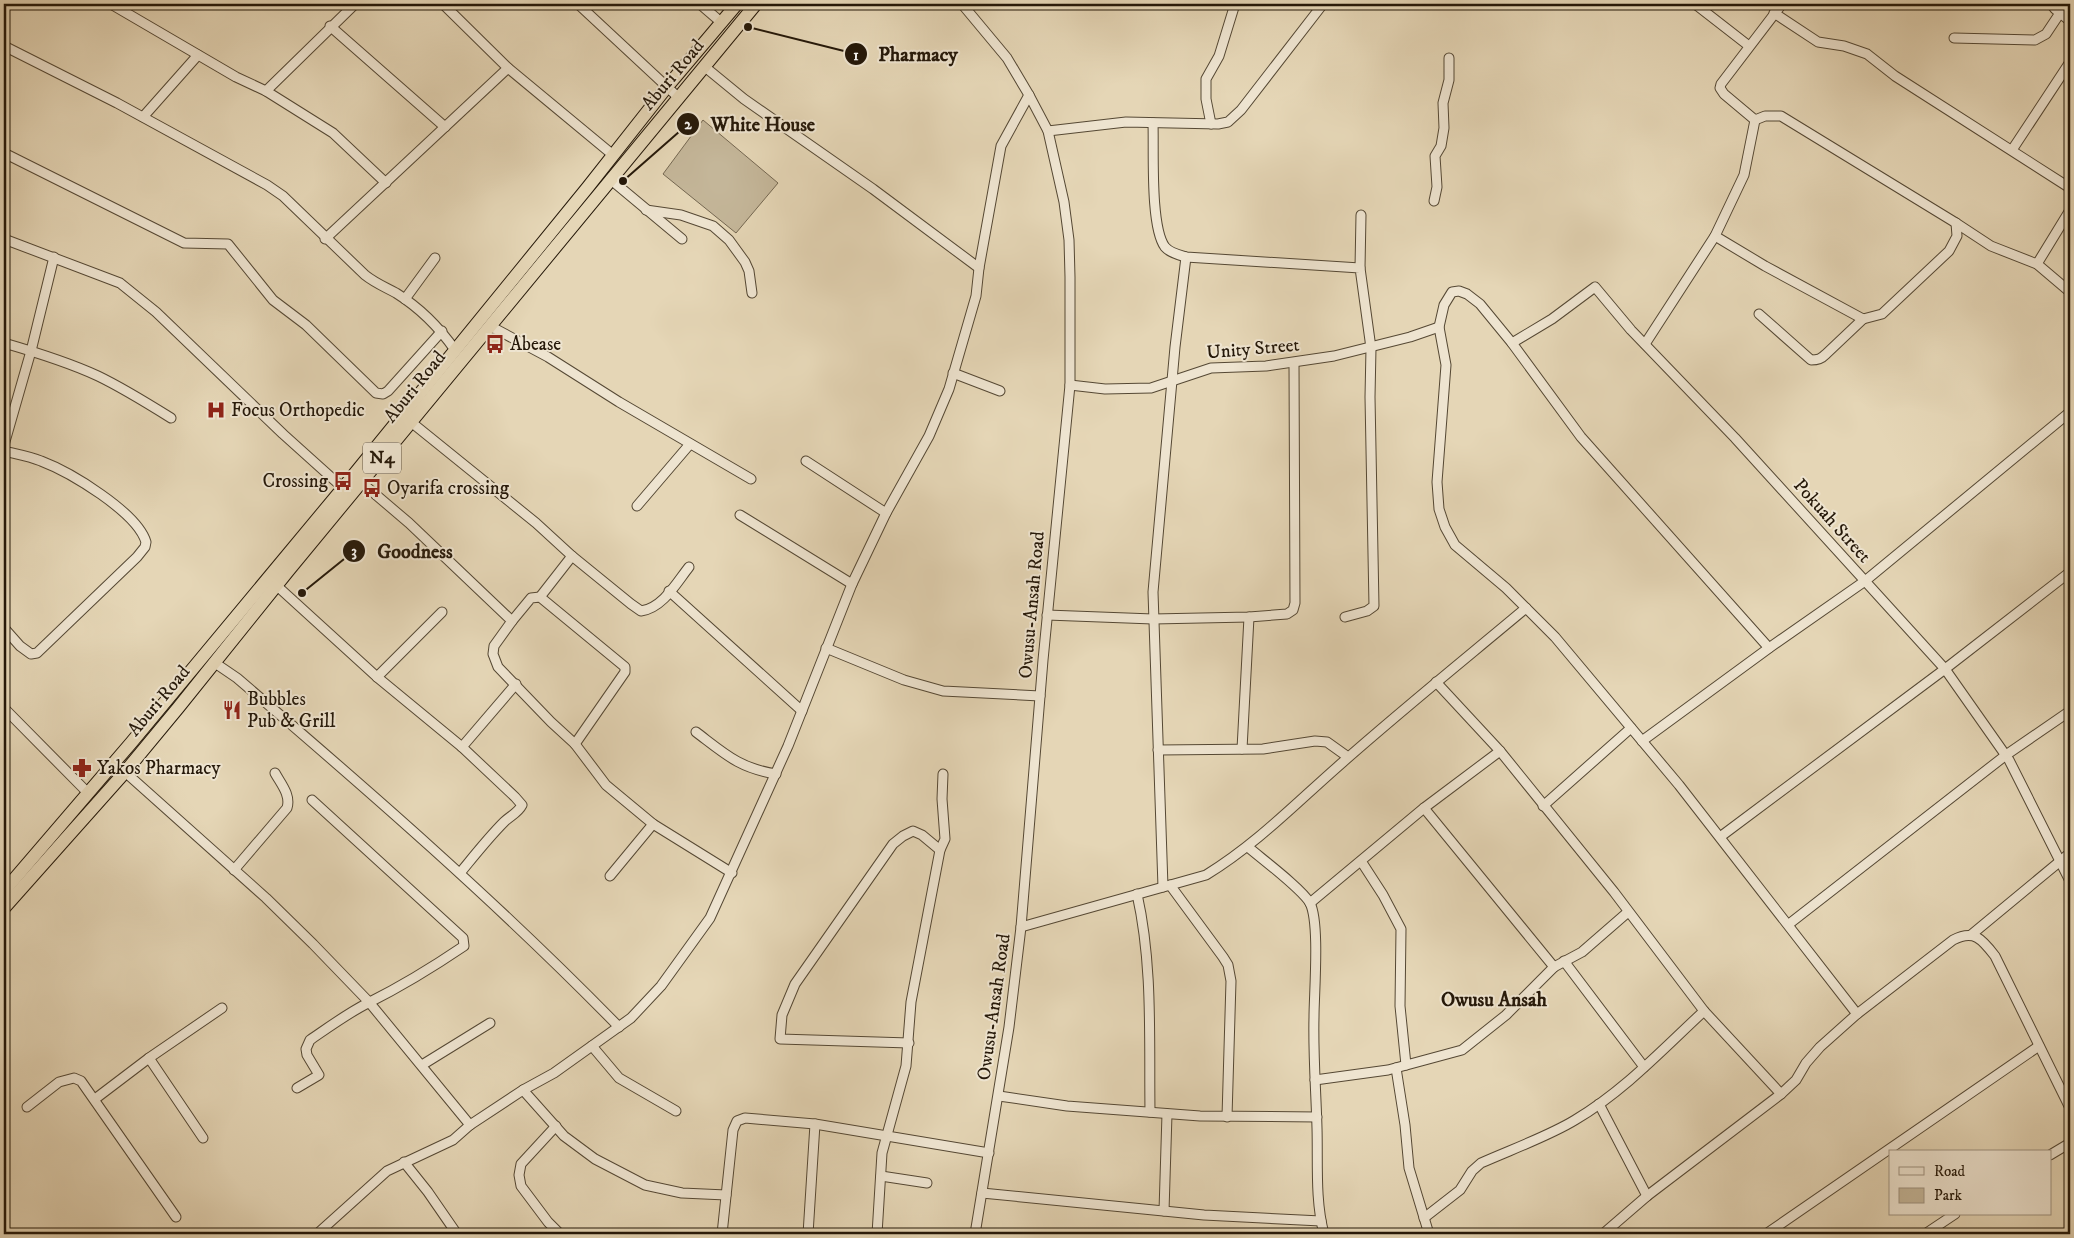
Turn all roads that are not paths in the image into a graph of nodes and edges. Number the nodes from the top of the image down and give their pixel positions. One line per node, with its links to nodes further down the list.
1 (111, 4): 22 (street)
2 (355, 4): 18 (street)
3 (443, 4): 26 (street)
4 (578, 4): 27 (street)
5 (700, 4): 17 (street)
6 (738, 4): 17 (highway, Aburi Road / N4)
7 (756, 4): 25 (highway, Aburi Road / N4)
8 (962, 4): 29 (street, Owusu-Ansah Road)
9 (1235, 4): 34 (street)
10 (1323, 4): 34 (street)
11 (1695, 4): 21 (street)
12 (1782, 4): 14 (street)
13 (2051, 4): 15 (street)
14 (1774, 13): 21 (street); 37 (street)
15 (2060, 13): 16 (street); 19 (street)
16 (2070, 21)
17 (722, 22): 27 (highway, Aburi Road / N4)
18 (330, 26): 28 (street); 35 (street)
19 (1954, 38)
20 (4, 46): 31 (street)
21 (1750, 46): 32 (street)
22 (198, 55): 28 (street); 31 (street)
23 (1449, 58): 43 (street)
24 (2070, 62): 37 (street)
25 (705, 67): 30 (highway, Aburi Road / N4); 56 (street)
26 (508, 68): 35 (street); 39 (street)
27 (666, 88): 30 (street); 39 (highway, Aburi Road / N4)
28 (266, 91): 41 (street)
29 (1029, 95): 36 (street, Owusu-Ansah Road); 56 (street)
30 (678, 98): 40 (highway, Aburi Road / N4)
31 (143, 117): 50 (street)
32 (1755, 120): 47 (street); 48 (street)
33 (1153, 123): 34 (street); 36 (street); 53 (street)
34 (1211, 124)
35 (445, 127): 41 (street)
36 (1048, 132): 75 (street, Owusu-Ansah Road)
37 (2012, 150): 42 (street)
38 (4, 153): 65 (street)
39 (612, 155): 71 (highway, Aburi Road / N4)
40 (610, 179): 44 (street); 63 (highway, Aburi Road / N4)
41 (386, 183): 50 (street)
42 (2070, 188)
43 (1434, 201)
44 (646, 210): 51 (street); 59 (street)
45 (2070, 210): 55 (street)
46 (1361, 215): 57 (street)
47 (1956, 223): 55 (street); 62 (street)
48 (1715, 236): 62 (street); 68 (street)
49 (4, 239): 52 (street)
50 (326, 239): 60 (street)
51 (682, 239)
52 (54, 257): 70 (street); 86 (street)
53 (1186, 257): 57 (street); 74 (street)
54 (436, 258): 60 (street)
55 (2037, 264): 58 (street)
56 (979, 268): 73 (street)
57 (1360, 268): 69 (street)
58 (2070, 292)
59 (752, 293)
60 (405, 299): 65 (street)
61 (1759, 314): 62 (street)
62 (1863, 319)
63 (490, 326): 79 (highway, Aburi Road / N4); 80 (street)
64 (1439, 327): 67 (street); 69 (street, Unity Street); 98 (street)
65 (442, 332): 71 (street)
66 (4, 343): 70 (street)
67 (1512, 343): 68 (street, Pokuah Street); 108 (street)
68 (1645, 344): 93 (street, Pokuah Street)
69 (1371, 348): 72 (street, Unity Street); 101 (street)
70 (31, 350): 78 (street); 81 (street)
71 (455, 350): 86 (highway, Aburi Road / N4)
72 (1294, 363): 74 (street, Unity Street); 102 (street)
73 (953, 373): 76 (street); 88 (street)
74 (1172, 382): 75 (street, Unity Street); 103 (street)
75 (1070, 385): 100 (street, Owusu-Ansah Road)
76 (1000, 391)
77 (2070, 412): 93 (street)
78 (171, 418)
79 (411, 422): 85 (highway, Aburi Road / N4); 90 (street)
80 (690, 444): 84 (street); 87 (street)
81 (4, 445)
82 (4, 451): 105 (street)
83 (806, 461): 88 (street)
84 (751, 478)
85 (362, 483): 95 (highway, Aburi Road / N4); 104 (street)
86 (343, 488): 106 (highway, Aburi Road / N4)
87 (637, 506)
88 (886, 513): 94 (street)
89 (740, 515): 94 (street)
90 (572, 556): 96 (street); 97 (street)
91 (689, 567): 96 (street)
92 (2070, 572): 111 (street)
93 (1866, 581): 108 (street); 111 (street, Pokuah Street)
94 (852, 584): 107 (street)
95 (276, 585): 109 (highway, Aburi Road / N4); 112 (street)
96 (669, 592): 117 (street)
97 (540, 597): 104 (street); 122 (street)
98 (1526, 608): 113 (street); 119 (street)
99 (442, 612): 112 (street)
100 (1048, 615): 103 (street); 115 (street, Owusu-Ansah Road)
101 (1345, 616)
102 (1249, 617): 103 (street); 125 (street)
103 (1153, 619): 124 (street)
104 (512, 621): 114 (street)
105 (4, 628)
106 (215, 641): 109 (highway); 133 (highway, Aburi Road / N4)
107 (826, 648): 115 (street); 117 (street)
108 (1769, 648): 121 (street)
109 (226, 650): 110 (highway, Aburi Road / N4)
110 (215, 663): 129 (highway, Aburi Road / N4); 145 (street)
111 (1945, 669): 127 (street, Pokuah Street); 138 (street)
112 (377, 677): 123 (street)
113 (1436, 682): 126 (street); 128 (street)
114 (516, 684): 122 (street); 123 (street)
115 (1040, 696): 156 (street, Owusu-Ansah Road)
116 (4, 708): 133 (street)
117 (802, 711): 131 (street)
118 (2070, 711): 127 (street)
119 (1632, 728): 121 (street); 135 (street)
120 (696, 732): 131 (street)
121 (1642, 741): 138 (street)
122 (576, 744): 137 (street)
123 (462, 747): 145 (street)
124 (1158, 750): 125 (street); 149 (street)
125 (1242, 750): 128 (street)
126 (1500, 751): 135 (street); 136 (street)
127 (2006, 755): 142 (street, Pokuah Street); 155 (street)
128 (1348, 757): 139 (street)
129 (125, 772): 144 (street); 153 (highway, Aburi Road / N4)
130 (275, 772): 144 (street)
131 (776, 774): 146 (street)
132 (943, 774): 140 (street)
133 (88, 793): 150 (highway, Aburi Road / N4)
134 (312, 800): 160 (street)
135 (1543, 806): 154 (street)
136 (1424, 808): 143 (street); 159 (street)
137 (653, 824): 146 (street); 147 (street)
138 (1720, 837): 155 (street)
139 (1248, 847): 149 (street); 152 (street)
140 (940, 850): 166 (street); 166 (street)
141 (2070, 852): 142 (street)
142 (2060, 859): 148 (street, Pokuah Street); 157 (street)
143 (1361, 861): 152 (street); 171 (street)
144 (234, 870): 160 (street)
145 (460, 873): 165 (street)
146 (732, 873): 165 (street)
147 (610, 876)
148 (2070, 881)
149 (1166, 886): 151 (street); 186 (street)
150 (4, 891)
151 (1137, 894): 156 (street); 184 (street)
152 (1310, 904): 174 (street)
153 (4, 908)
154 (1628, 912): 158 (street); 162 (street)
155 (1789, 924): 163 (street)
156 (1021, 927): 178 (street, Owusu-Ansah Road)
157 (1971, 935): 163 (street); 168 (street)
158 (1564, 961): 159 (street); 172 (street)
159 (1554, 967): 171 (street)
160 (369, 1002): 170 (street); 175 (street)
161 (222, 1008): 169 (street)
162 (1704, 1011): 172 (street); 177 (street)
163 (1857, 1014): 177 (street)
164 (490, 1022): 170 (street)
165 (619, 1027): 167 (street)
166 (909, 1043): 191 (street)
167 (592, 1046): 176 (street); 183 (street)
168 (2039, 1046): 182 (street); 217 (street)
169 (149, 1058): 179 (street); 192 (street)
170 (422, 1065): 189 (street)
171 (1406, 1065): 173 (street)
172 (1644, 1067): 180 (street)
173 (1396, 1068): 174 (street); 205 (street)
174 (1316, 1080): 187 (street)
175 (297, 1088)
176 (523, 1090): 189 (street); 190 (street)
177 (1781, 1094): 201 (street)
178 (999, 1096): 184 (street); 194 (street, Owusu-Ansah Road)
179 (95, 1099): 181 (street); 204 (street)
180 (1600, 1104): 201 (street); 205 (street)
181 (27, 1107)
182 (2070, 1108)
183 (676, 1111)
184 (1150, 1112): 185 (street)
185 (1166, 1114): 186 (street); 202 (street)
186 (1227, 1117): 187 (street)
187 (1317, 1117): 206 (street)
188 (815, 1124): 191 (street); 200 (street); 211 (street)
189 (470, 1125): 196 (street)
190 (556, 1126): 200 (street); 209 (street)
191 (886, 1137): 194 (street); 197 (street)
192 (203, 1138)
193 (2070, 1143): 195 (street)
194 (989, 1153): 199 (street, Owusu-Ansah Road)
195 (2052, 1154)
196 (404, 1162): 207 (street); 208 (street)
197 (881, 1176): 198 (street); 212 (street)
198 (927, 1183)
199 (982, 1193): 202 (street); 213 (street, Owusu-Ansah Road)
200 (726, 1195): 210 (street)
201 (1647, 1196): 216 (street)
202 (1164, 1211): 206 (street)
203 (1952, 1216): 218 (street)
204 (176, 1217)
205 (1424, 1218): 215 (street)
206 (1321, 1220): 214 (street)
207 (455, 1233)
208 (317, 1234)
209 (560, 1234)
210 (722, 1234)
211 (808, 1234)
212 (877, 1234)
213 (975, 1234)
214 (1324, 1234)
215 (1429, 1234)
216 (1603, 1234)
217 (1766, 1234)
218 (1925, 1234)

